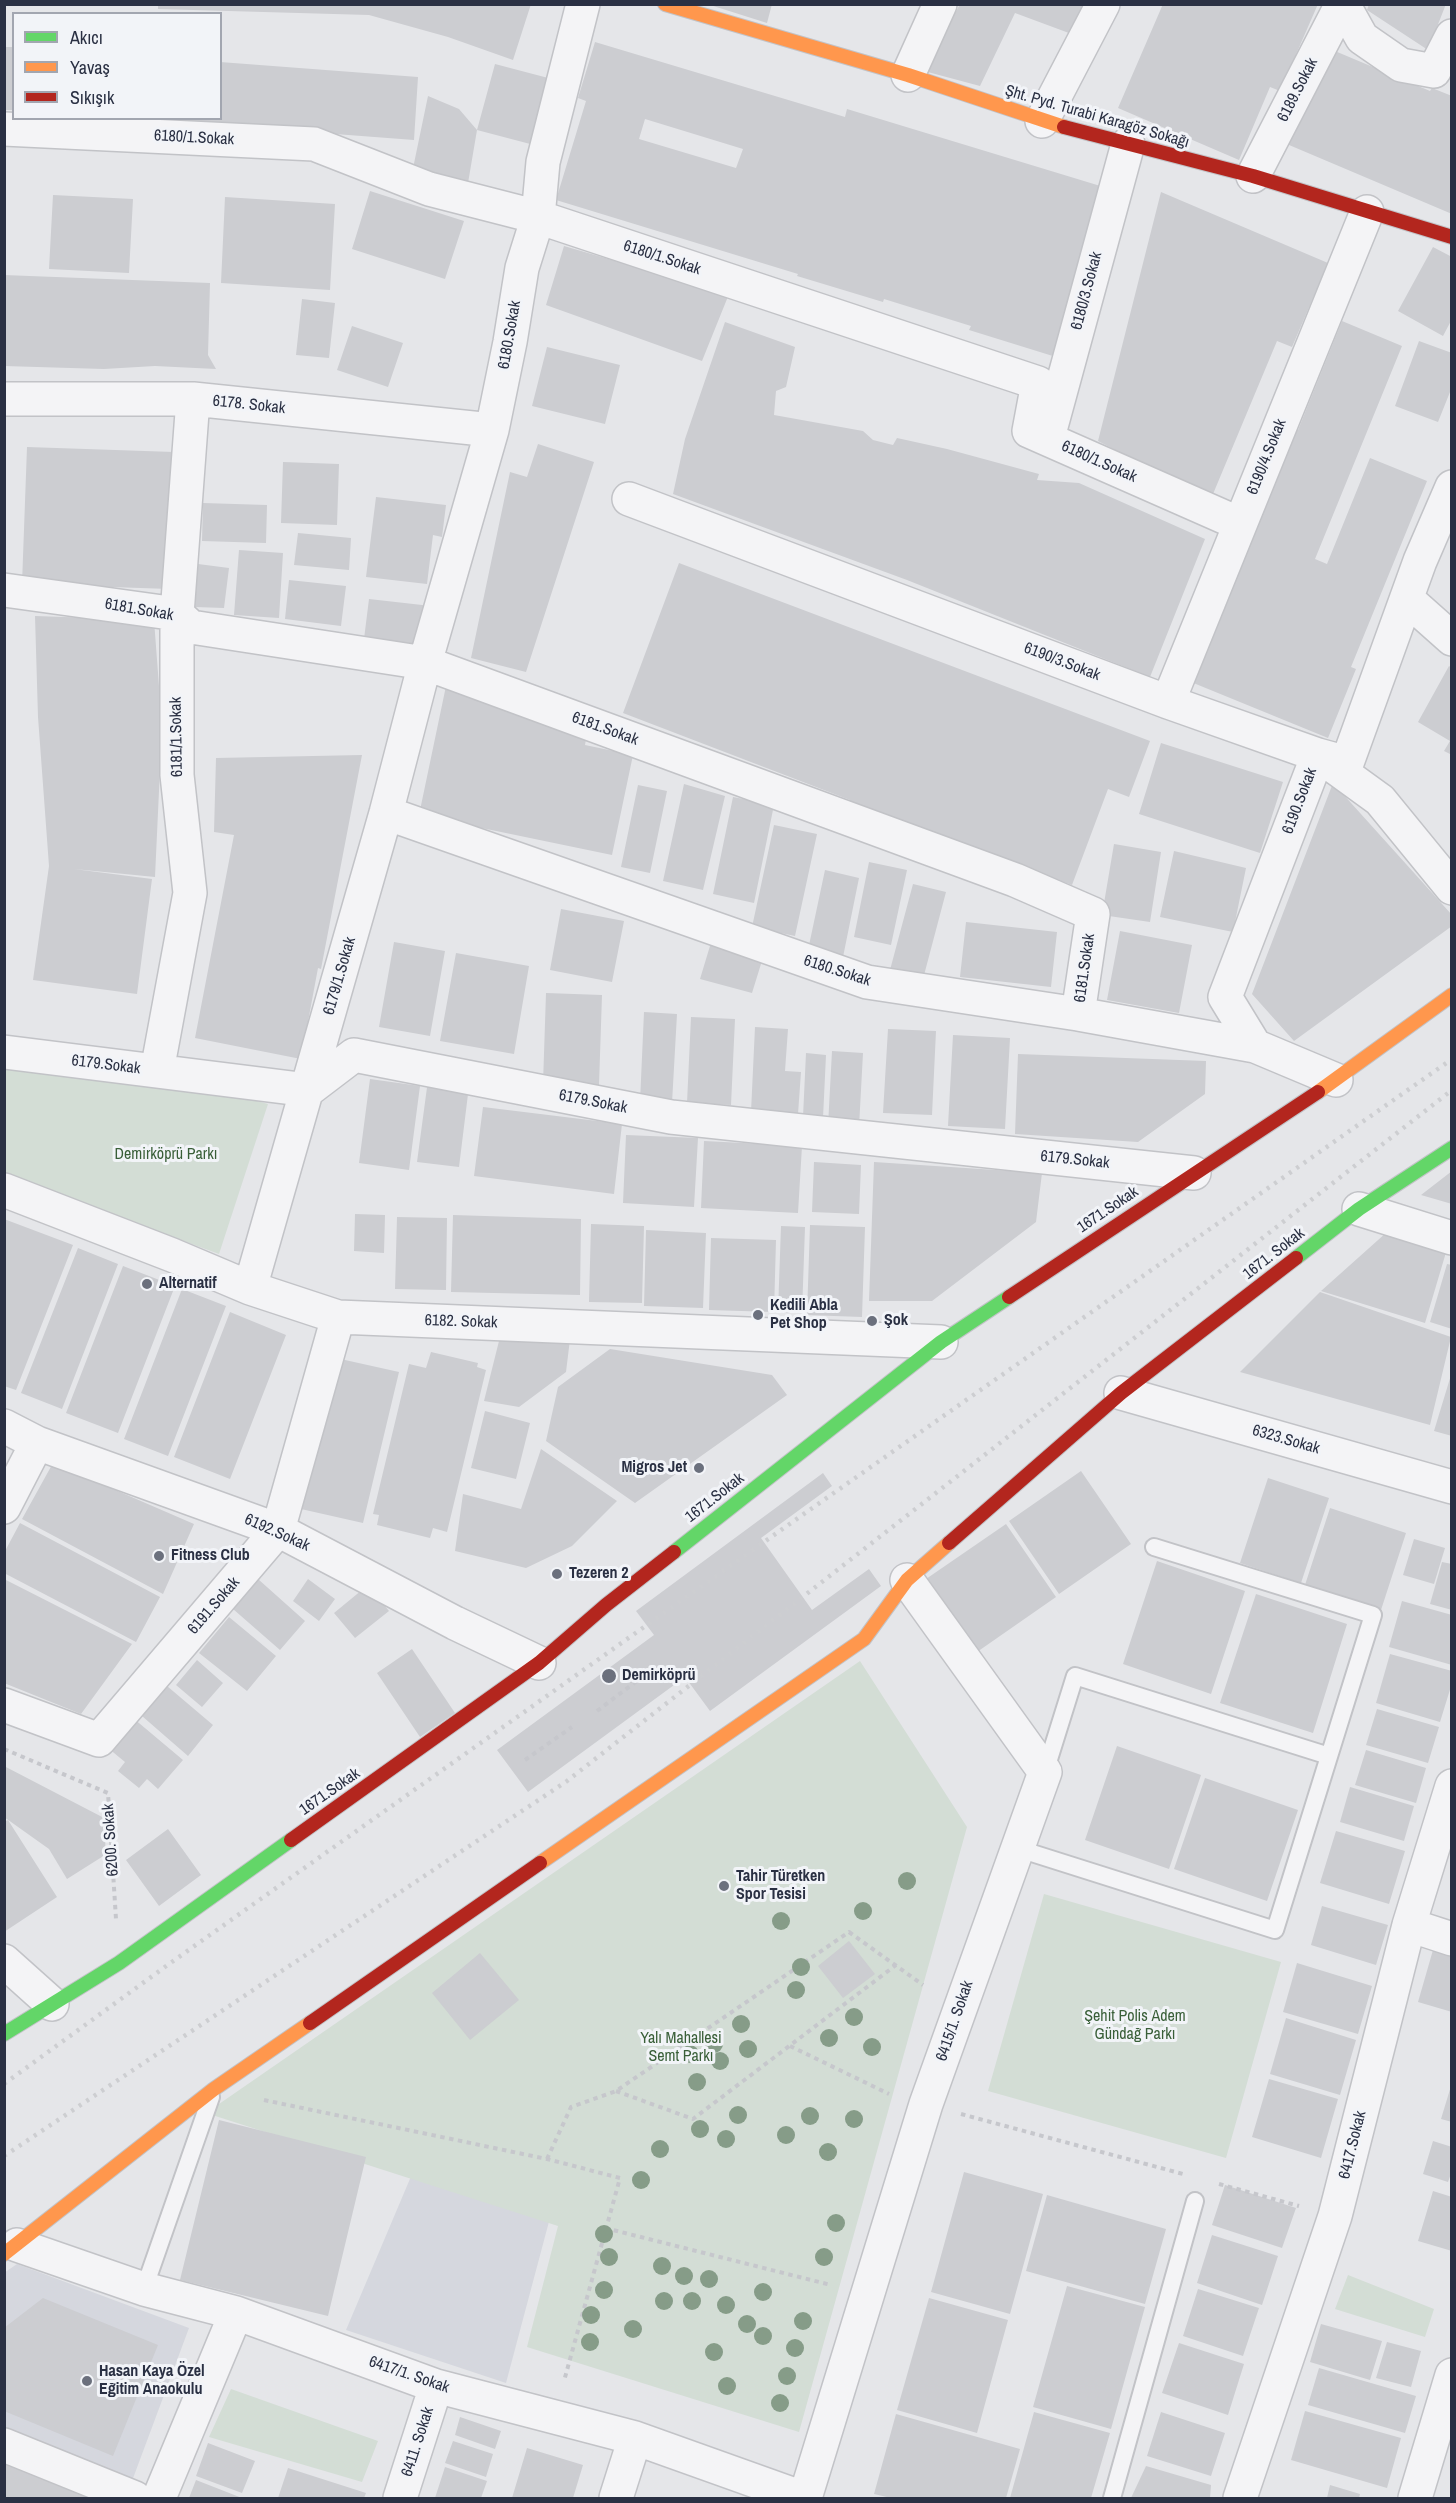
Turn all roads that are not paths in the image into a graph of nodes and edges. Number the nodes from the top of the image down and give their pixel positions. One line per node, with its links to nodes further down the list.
1 (583, 4): 13 (street, 6180.Sokak)
2 (665, 4): 7 (street, Şht. Pyd. Turabi Karagöz Sokağı)
3 (940, 4): 7 (street)
4 (1103, 4): 8 (street)
5 (1342, 4): 6 (street); 11 (street, 6189.Sokak)
6 (1452, 36)
7 (908, 75): 8 (street, Şht. Pyd. Turabi Karagöz Sokağı)
8 (1042, 122): 10 (street, Şht. Pyd. Turabi Karagöz Sokağı)
9 (4, 129): 13 (street, 6180/1.Sokak)
10 (1128, 144): 11 (street, Şht. Pyd. Turabi Karagöz Sokağı); 18 (street, 6180/3.Sokak)
11 (1253, 176): 12 (street, Şht. Pyd. Turabi Karagöz Sokağı)
12 (1367, 212): 14 (street, Şht. Pyd. Turabi Karagöz Sokağı); 21 (street, 6190/4.Sokak)
13 (538, 217): 17 (street, 6180.Sokak); 18 (street, 6180/1.Sokak)
14 (1452, 237)
15 (4, 399): 16 (street, 6178. Sokak)
16 (193, 399): 17 (street, 6178. Sokak); 24 (street, 6181/1.Sokak)
17 (492, 430): 26 (street, 6180.Sokak)
18 (1048, 439): 21 (street, 6180/1.Sokak)
19 (1452, 487): 23 (street, 6190.Sokak)
20 (628, 499): 27 (street, 6190/3.Sokak)
21 (1240, 524): 27 (street, 6190/4.Sokak)
22 (4, 590): 24 (street, 6181.Sokak)
23 (1407, 599): 25 (street); 28 (street, 6190.Sokak)
24 (177, 614): 26 (street, 6181.Sokak); 35 (street, 6181/1.Sokak)
25 (1452, 639)
26 (424, 663): 29 (street, 6179/1.Sokak); 32 (street, 6181.Sokak)
27 (1168, 702): 28 (street, 6190/3.Sokak)
28 (1318, 755): 30 (street, 6190/3.Sokak); 33 (street, 6190.Sokak)
29 (386, 813): 32 (street, 6180.Sokak); 37 (street, 6179/1.Sokak)
30 (1452, 888)
31 (1452, 995): 36 (street, 1671.Sokak)
32 (1078, 1014): 33 (street, 6180.Sokak)
33 (1255, 1046): 36 (street, 6180.Sokak)
34 (4, 1052): 35 (street, 6179.Sokak)
35 (156, 1071): 37 (street, 6179.Sokak)
36 (1336, 1080): 39 (street, 1671.Sokak)
37 (308, 1090): 39 (street, 6179.Sokak); 43 (street, 6179/1.Sokak)
38 (1452, 1148): 41 (street, 1671. Sokak)
39 (1194, 1173): 45 (street, 1671.Sokak)
40 (4, 1190): 43 (street, 6182. Sokak)
41 (1359, 1209): 42 (street); 46 (street, 1671. Sokak)
42 (1452, 1238)
43 (250, 1288): 44 (street, 6182. Sokak)
44 (338, 1317): 45 (street, 6182. Sokak); 51 (street, 6191.Sokak)
45 (941, 1342): 54 (street, 1671.Sokak)
46 (1121, 1393): 49 (street, 6323.Sokak); 53 (street)
47 (4, 1426): 48 (street, 6192.Sokak)
48 (37, 1443): 50 (street); 51 (street, 6192.Sokak)
49 (1452, 1487)
50 (4, 1507)
51 (278, 1530): 54 (street, 6192.Sokak); 55 (street, 6191.Sokak)
52 (1154, 1547): 56 (lane)
53 (907, 1580): 57 (street); 65 (street)
54 (539, 1663): 63 (street, 1671.Sokak)
55 (4, 1705)
56 (1329, 1756): 57 (lane); 59 (lane)
57 (1045, 1772): 59 (street, 6415/1. Sokak)
58 (1452, 1786): 60 (street, 6417.Sokak)
59 (1016, 1848): 78 (street, 6415/1. Sokak)
60 (1409, 1925): 61 (street); 80 (street, 6417.Sokak)
61 (1452, 1939)
62 (4, 1961): 63 (street)
63 (52, 2004): 64 (street, 1671.Sokak)
64 (4, 2034)
65 (214, 2089): 67 (street); 68 (lane)
66 (1195, 2202): 79 (lane)
67 (11, 2250): 68 (street, 6417/1. Sokak)
68 (144, 2289): 69 (street, 6417/1. Sokak)
69 (236, 2313): 71 (street, 6417/1. Sokak); 75 (street)
70 (1452, 2375): 81 (street)
71 (436, 2386): 72 (street, 6417/1. Sokak); 76 (street, 6411. Sokak)
72 (635, 2438): 77 (street); 78 (street, 6417/1. Sokak)
73 (4, 2445): 74 (street)
74 (135, 2499)
75 (159, 2499)
76 (400, 2499)
77 (616, 2499)
78 (804, 2499)
79 (1112, 2499)
80 (1240, 2499)
81 (1415, 2499)

